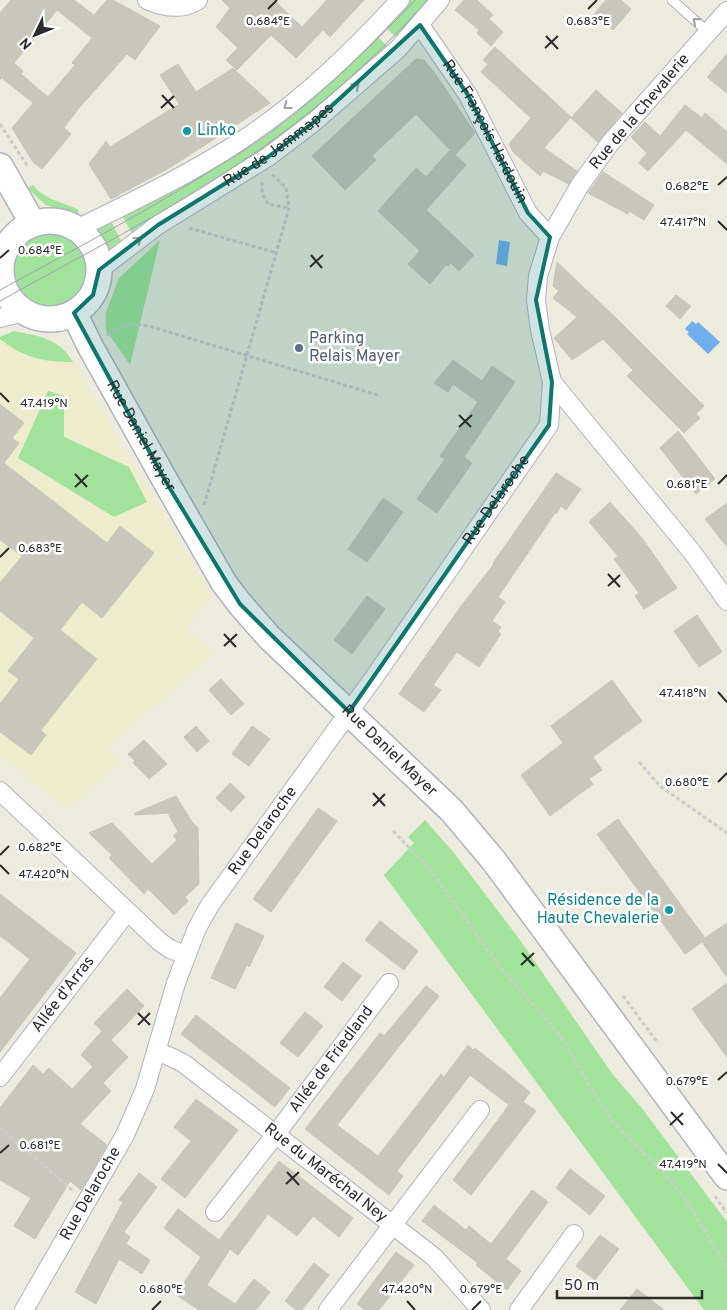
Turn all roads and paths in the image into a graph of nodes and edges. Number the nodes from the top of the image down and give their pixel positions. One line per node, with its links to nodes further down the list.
1 (147, 0): 2 (street)
2 (198, 0)
3 (399, 0): 14 (street, Rue de Jemmapes, one-way to 14)
4 (440, 0): 7 (street, Rue de Jemmapes)
5 (672, 0): 6 (lane, one-way to 5)
6 (720, 24): 15 (street, Rue de la Chevalerie)
7 (420, 25): 15 (street, Rue François Hardouin); 18 (street, Rue de Jemmapes, one-way to 7)
8 (0, 124): 10 (path)
9 (0, 166): 12 (main road)
10 (29, 170)
11 (290, 208): 11 (path); 16 (path)
12 (33, 224): 14 (main road); 17 (main road)
13 (185, 227): 16 (path)
14 (77, 229): 18 (main road)
15 (550, 237): 24 (street, Rue de la Chevalerie)
16 (277, 252): 23 (path)
17 (1, 262): 19 (main road)
18 (99, 270): 20 (main road)
19 (24, 312): 20 (main road); 21 (street)
20 (74, 313): 28 (main road, Rue Daniel Mayer)
21 (0, 318)
22 (105, 337): 23 (path)
23 (248, 357): 25 (path); 26 (path)
24 (552, 382): 27 (street, Rue de la Chevalerie); 28 (street, Rue Delaroche)
25 (382, 396)
26 (203, 508)
27 (727, 601)
28 (349, 712): 34 (street, Rue Delaroche); 41 (main road, Rue Daniel Mayer)
29 (639, 762): 32 (path)
30 (0, 791): 33 (street)
31 (393, 831): 46 (path)
32 (727, 833)
33 (128, 912): 34 (street); 37 (street, Allée d'Arras)
34 (186, 955): 36 (street, Rue Delaroche)
35 (388, 983): 40 (street, Allée de Friedland)
36 (158, 1051): 40 (street, Rue du Maréchal Ney); 42 (street, Rue Delaroche)
37 (0, 1077)
38 (480, 1110): 44 (street)
39 (0, 1128): 42 (path)
40 (276, 1134): 43 (street, Allée de Friedland); 44 (street, Rue du Maréchal Ney)
41 (727, 1177)
42 (86, 1202): 47 (street, Rue Delaroche)
43 (215, 1212)
44 (393, 1225): 48 (street); 49 (street, Rue du Maréchal Ney)
45 (574, 1234): 50 (street)
46 (727, 1268)
47 (24, 1310)
48 (328, 1310)
49 (480, 1310)
50 (518, 1310)

